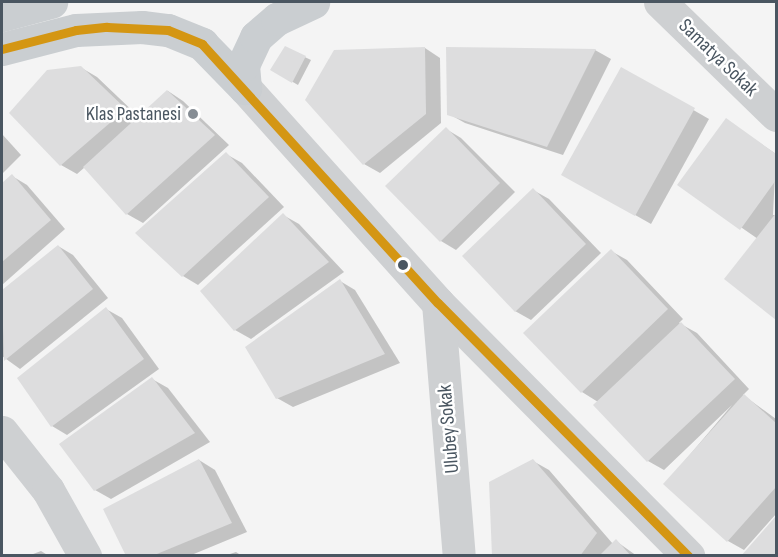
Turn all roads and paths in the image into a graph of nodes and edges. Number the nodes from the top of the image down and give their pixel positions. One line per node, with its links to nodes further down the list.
1 (314, 2): 4 (main road)
2 (660, 2): 5 (street, Samatya Sokak)
3 (2, 49): 4 (main road)
4 (245, 88): 6 (street)
5 (777, 115)
6 (438, 303): 9 (street, Ulubey Sokak); 10 (street)
7 (2, 432): 8 (street)
8 (85, 555)
9 (459, 555)
10 (688, 555)

